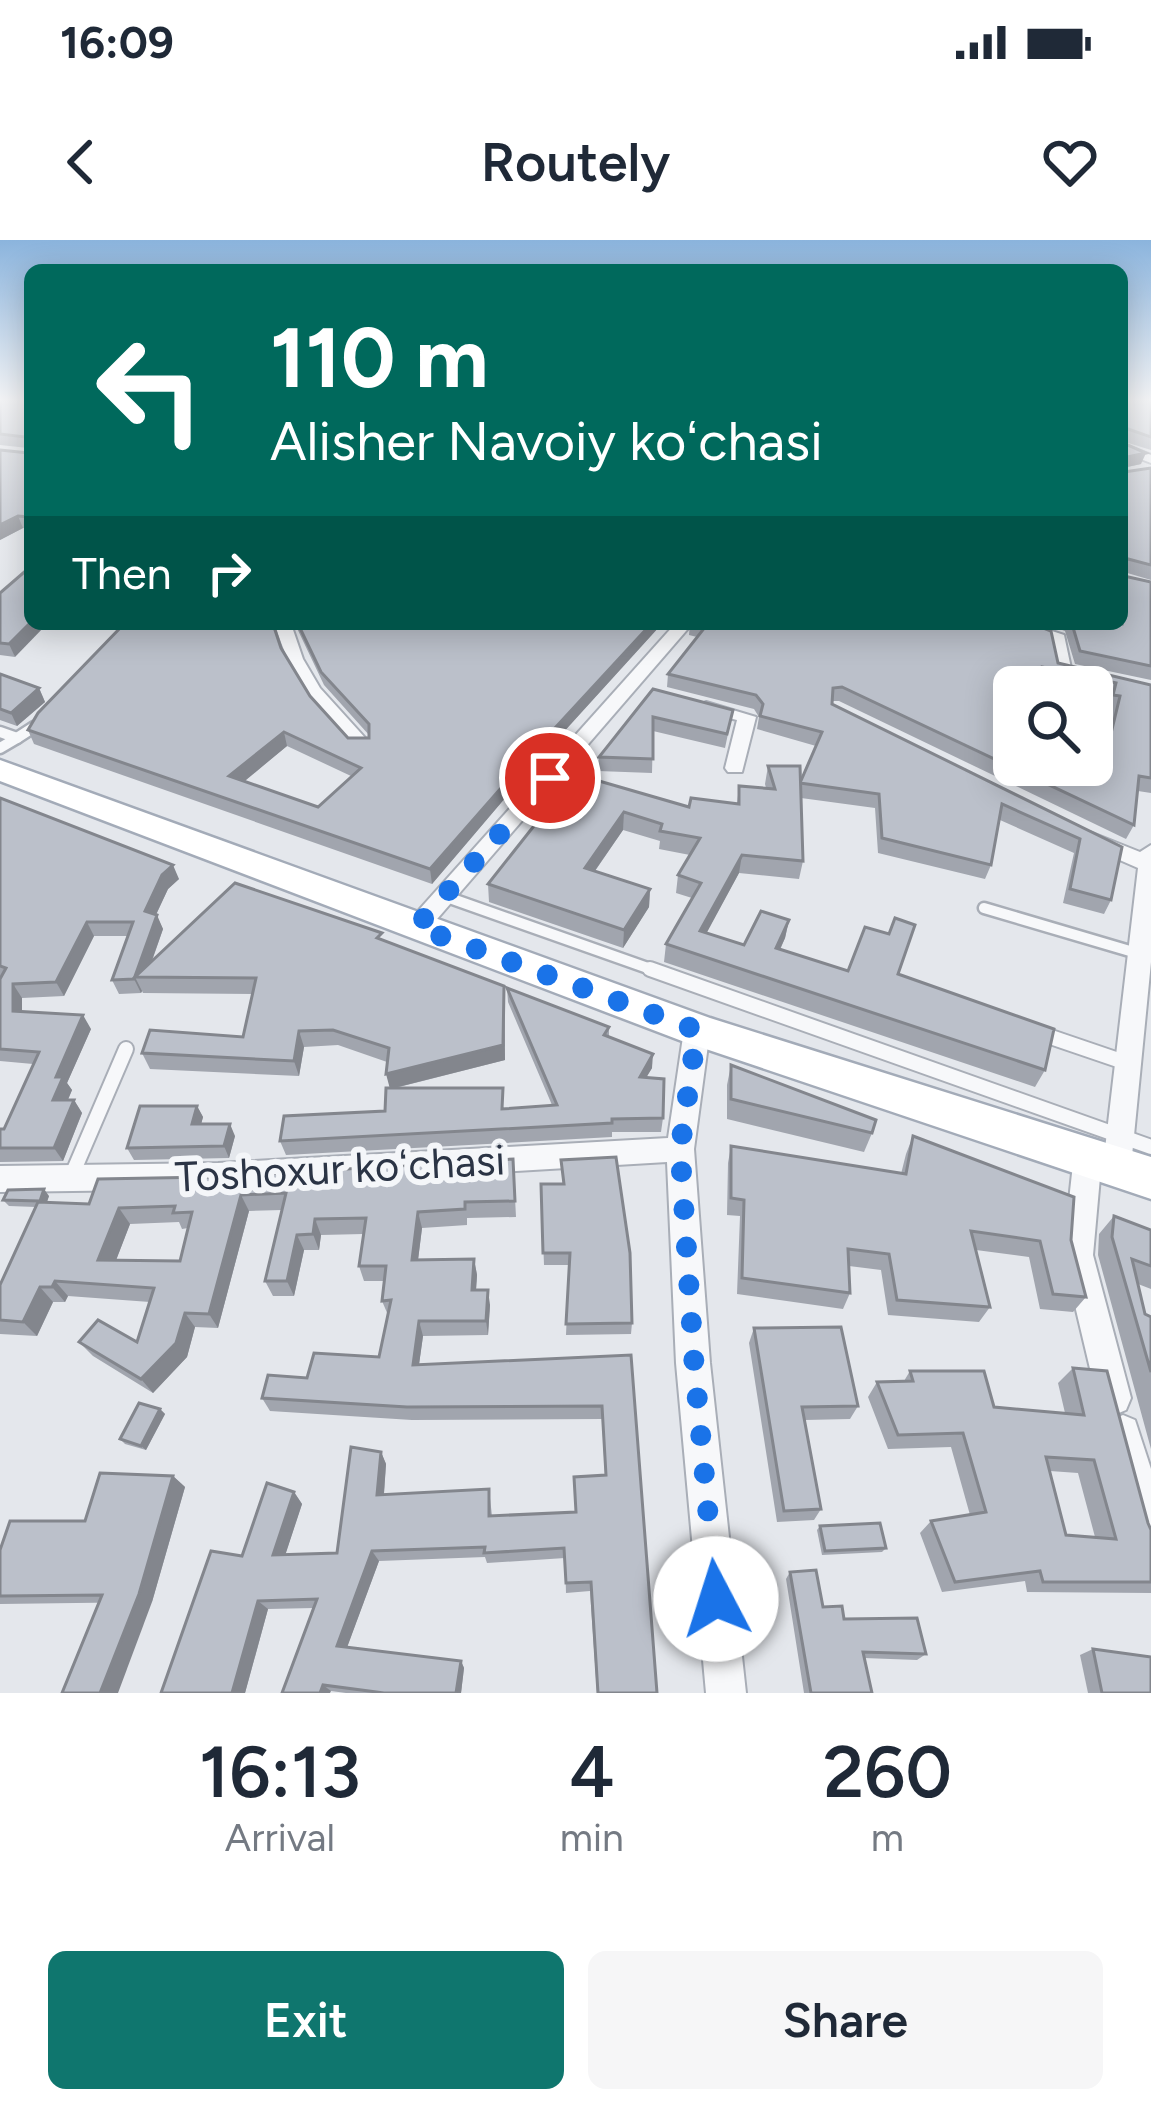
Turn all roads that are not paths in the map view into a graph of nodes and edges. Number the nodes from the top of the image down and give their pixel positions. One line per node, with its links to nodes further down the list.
1 (285, 630): 8 (street)
2 (680, 630): 15 (street)
3 (1033, 630): 4 (street)
4 (1062, 666)
5 (687, 702): 11 (street)
6 (54, 708): 10 (lane)
7 (0, 732): 10 (lane)
8 (361, 745)
9 (0, 748): 10 (lane)
10 (8, 754): 17 (main road)
11 (735, 768)
12 (1064, 826): 14 (street)
13 (1151, 850): 14 (street)
14 (1151, 865): 18 (street)
15 (444, 896): 17 (street); 25 (lane)
16 (984, 908): 18 (lane)
17 (416, 927): 21 (main road)
18 (1141, 954): 19 (street)
19 (1144, 988): 23 (street)
20 (1019, 1026): 23 (lane)
21 (697, 1030): 24 (street); 25 (main road)
22 (126, 1049): 26 (lane)
23 (1129, 1063): 25 (street)
24 (680, 1149): 26 (street, Toshoxur koʻchasi); 29 (street)
25 (1126, 1156): 28 (street)
26 (70, 1178): 27 (street, Toshoxur koʻchasi)
27 (0, 1180)
28 (1151, 1533)
29 (726, 1693)

